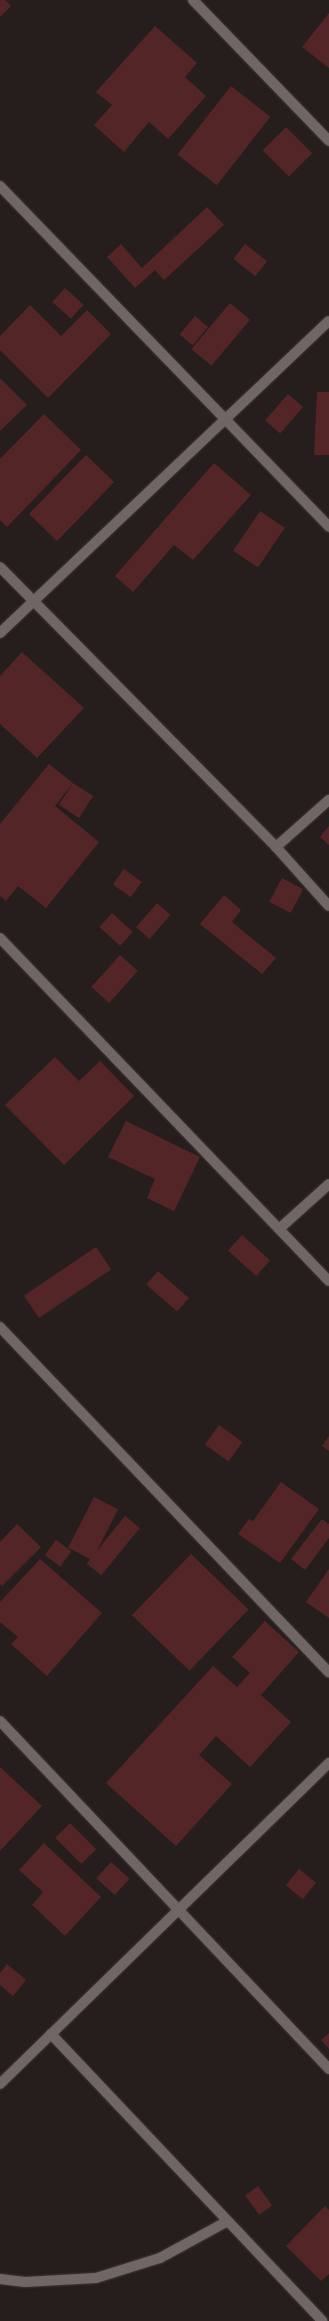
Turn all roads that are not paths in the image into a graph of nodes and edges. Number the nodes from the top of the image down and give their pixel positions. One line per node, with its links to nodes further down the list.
1 (194, 0): 2 (street)
2 (329, 141)
3 (0, 186): 5 (street)
4 (329, 321): 5 (street)
5 (225, 420): 6 (street); 8 (street)
6 (329, 527)
7 (0, 567): 8 (street)
8 (33, 602): 9 (street); 11 (street)
9 (0, 633)
10 (329, 800): 11 (street)
11 (276, 847): 12 (street)
12 (329, 906)
13 (0, 938): 15 (street)
14 (329, 1184): 15 (street)
15 (279, 1229): 16 (street)
16 (329, 1281)
17 (0, 1327): 18 (street)
18 (329, 1672)
19 (0, 1721): 21 (street)
20 (329, 1763): 21 (street)
21 (179, 1910): 22 (street); 23 (street)
22 (51, 2034): 24 (street); 25 (street)
23 (329, 2069)
24 (0, 2084)
25 (228, 2221): 26 (street); 27 (street)
26 (0, 2279)
27 (322, 2321)

